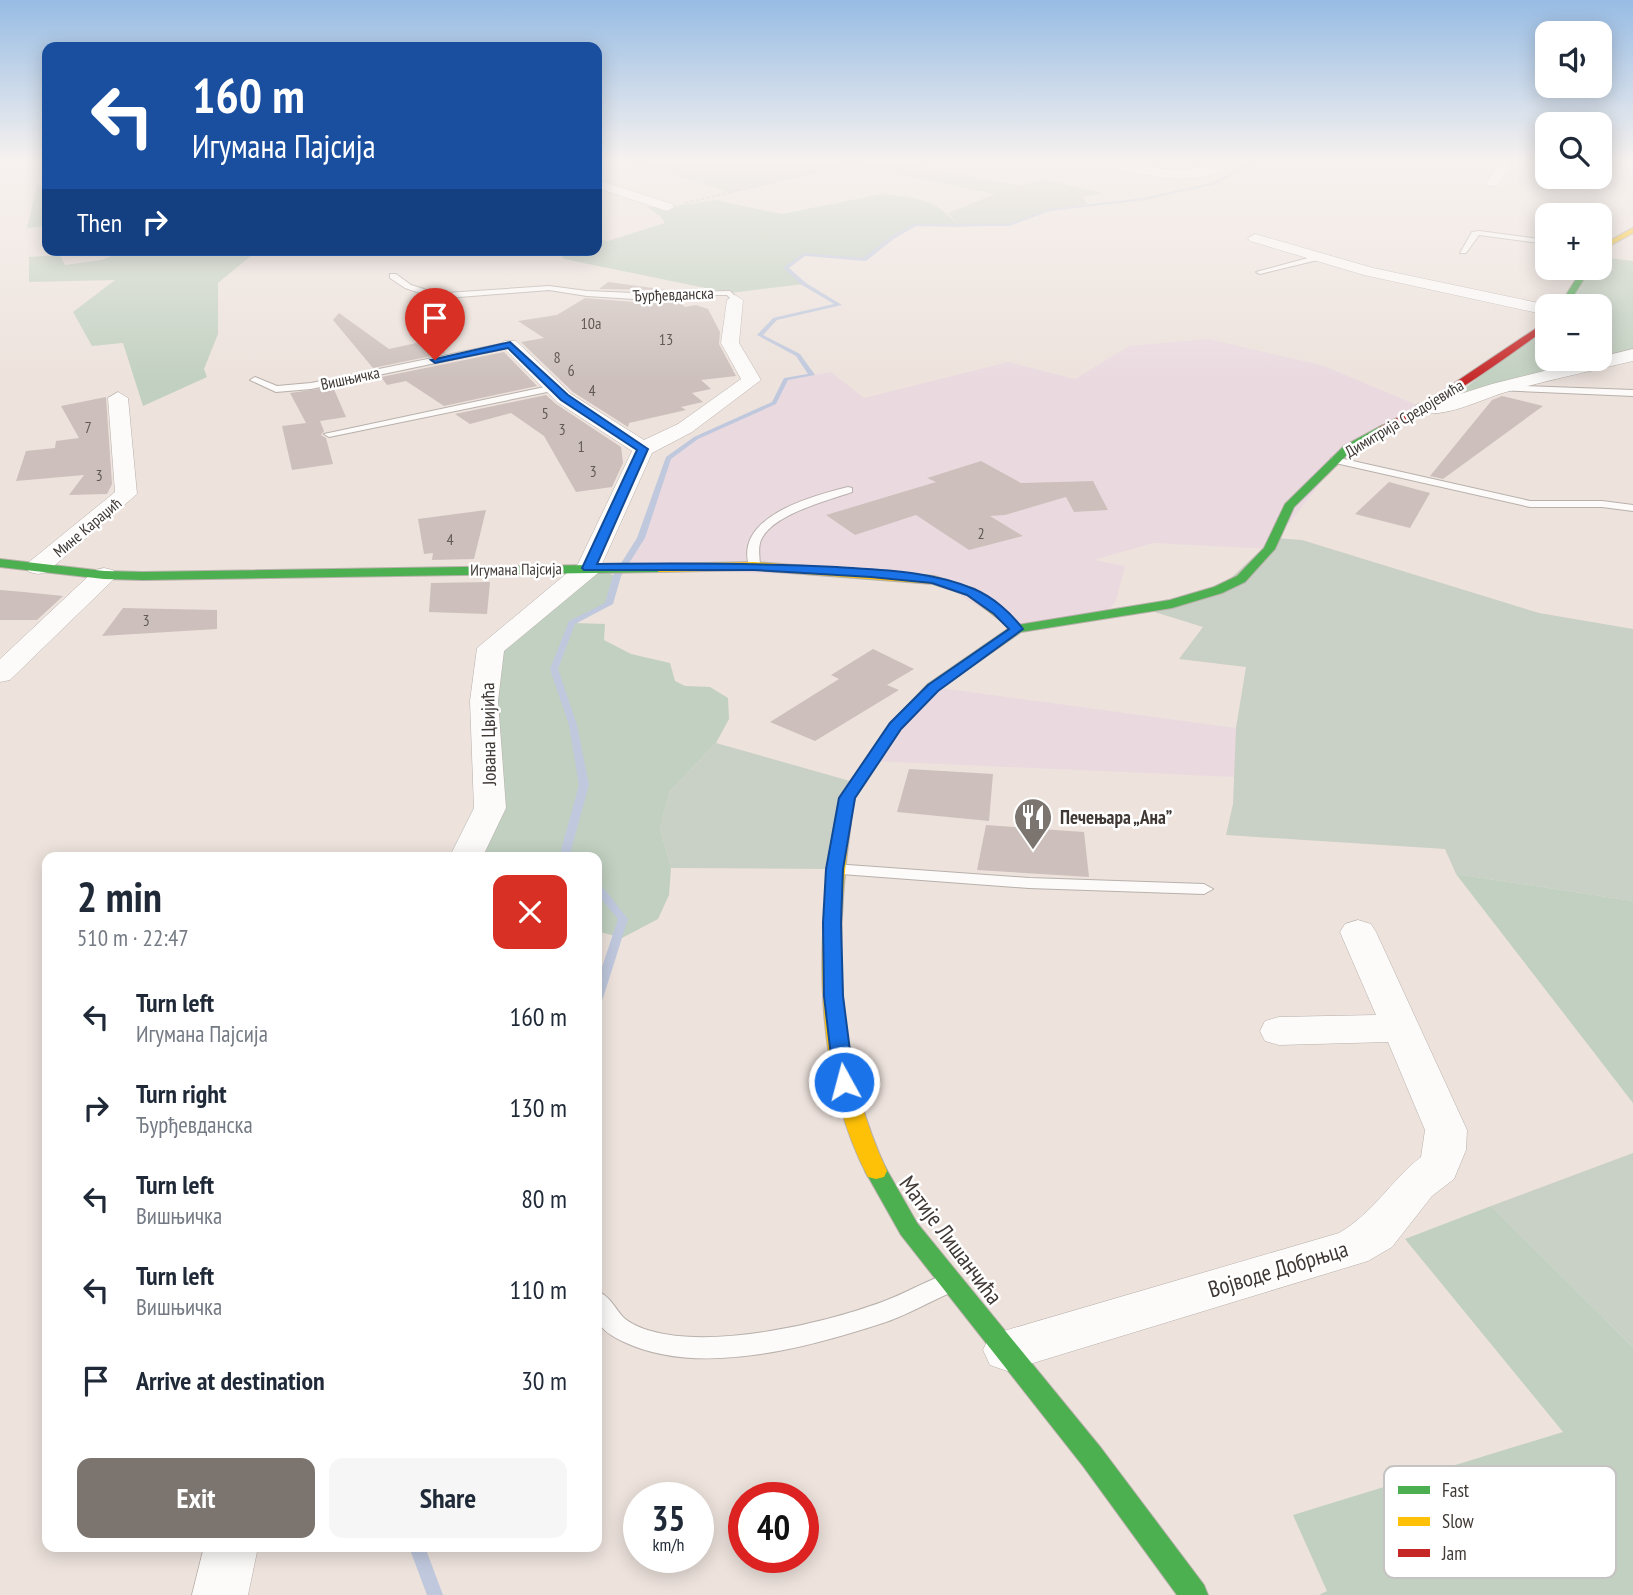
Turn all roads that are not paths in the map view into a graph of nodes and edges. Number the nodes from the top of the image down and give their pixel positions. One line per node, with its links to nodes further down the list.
1 (1475, 234): 5 (lane)
2 (1490, 234): 4 (lane)
3 (1255, 237): 6 (street)
4 (1535, 240)
5 (1463, 251)
6 (1319, 257): 7 (lane); 10 (street)
7 (1260, 272)
8 (393, 276): 9 (lane, Ђурђевданска)
9 (735, 300): 21 (street, Ђурђевданска)
10 (1535, 307)
11 (1535, 333): 19 (street, Димитрија Средојевића)
12 (510, 345): 14 (lane, Вишњичка); 15 (street, Вишњичка)
13 (1633, 355): 16 (street)
14 (255, 380)
15 (554, 388): 20 (lane); 21 (street, Вишњичка)
16 (1499, 388): 17 (lane); 19 (street)
17 (1633, 393)
18 (118, 398): 27 (street, Мине Караџић)
19 (1424, 408): 22 (street, Димитрија Средојевића)
20 (329, 434)
21 (643, 449): 28 (street)
22 (1335, 460): 24 (lane); 30 (street, Димитрија Средојевића)
23 (848, 490): 26 (lane)
24 (1633, 508)
25 (0, 564): 27 (street, Игумана Пајсија)
26 (754, 566): 28 (street, Игумана Пајсија); 30 (street, Игумана Пајсија)
27 (38, 567): 29 (street, Игумана Пајсија)
28 (589, 568): 29 (street, Игумана Пајсија); 32 (street, Јована Цвијића)
29 (104, 575): 31 (street)
30 (1017, 629): 33 (street, Матије Лишанчића)
31 (0, 674)
32 (469, 852)
33 (834, 869): 34 (lane); 38 (street, Матије Лишанчића)
34 (1204, 889)
35 (1358, 932): 36 (street, Војводе Добрњца)
36 (1399, 1028): 37 (street); 40 (street, Војводе Добрњца)
37 (1279, 1031)
38 (951, 1281): 39 (lane); 40 (street, Матије Лишанчића)
39 (602, 1312)
40 (1007, 1350): 43 (street, Матије Лишанчића)
41 (230, 1552): 42 (street)
42 (220, 1595)
43 (1194, 1595)

